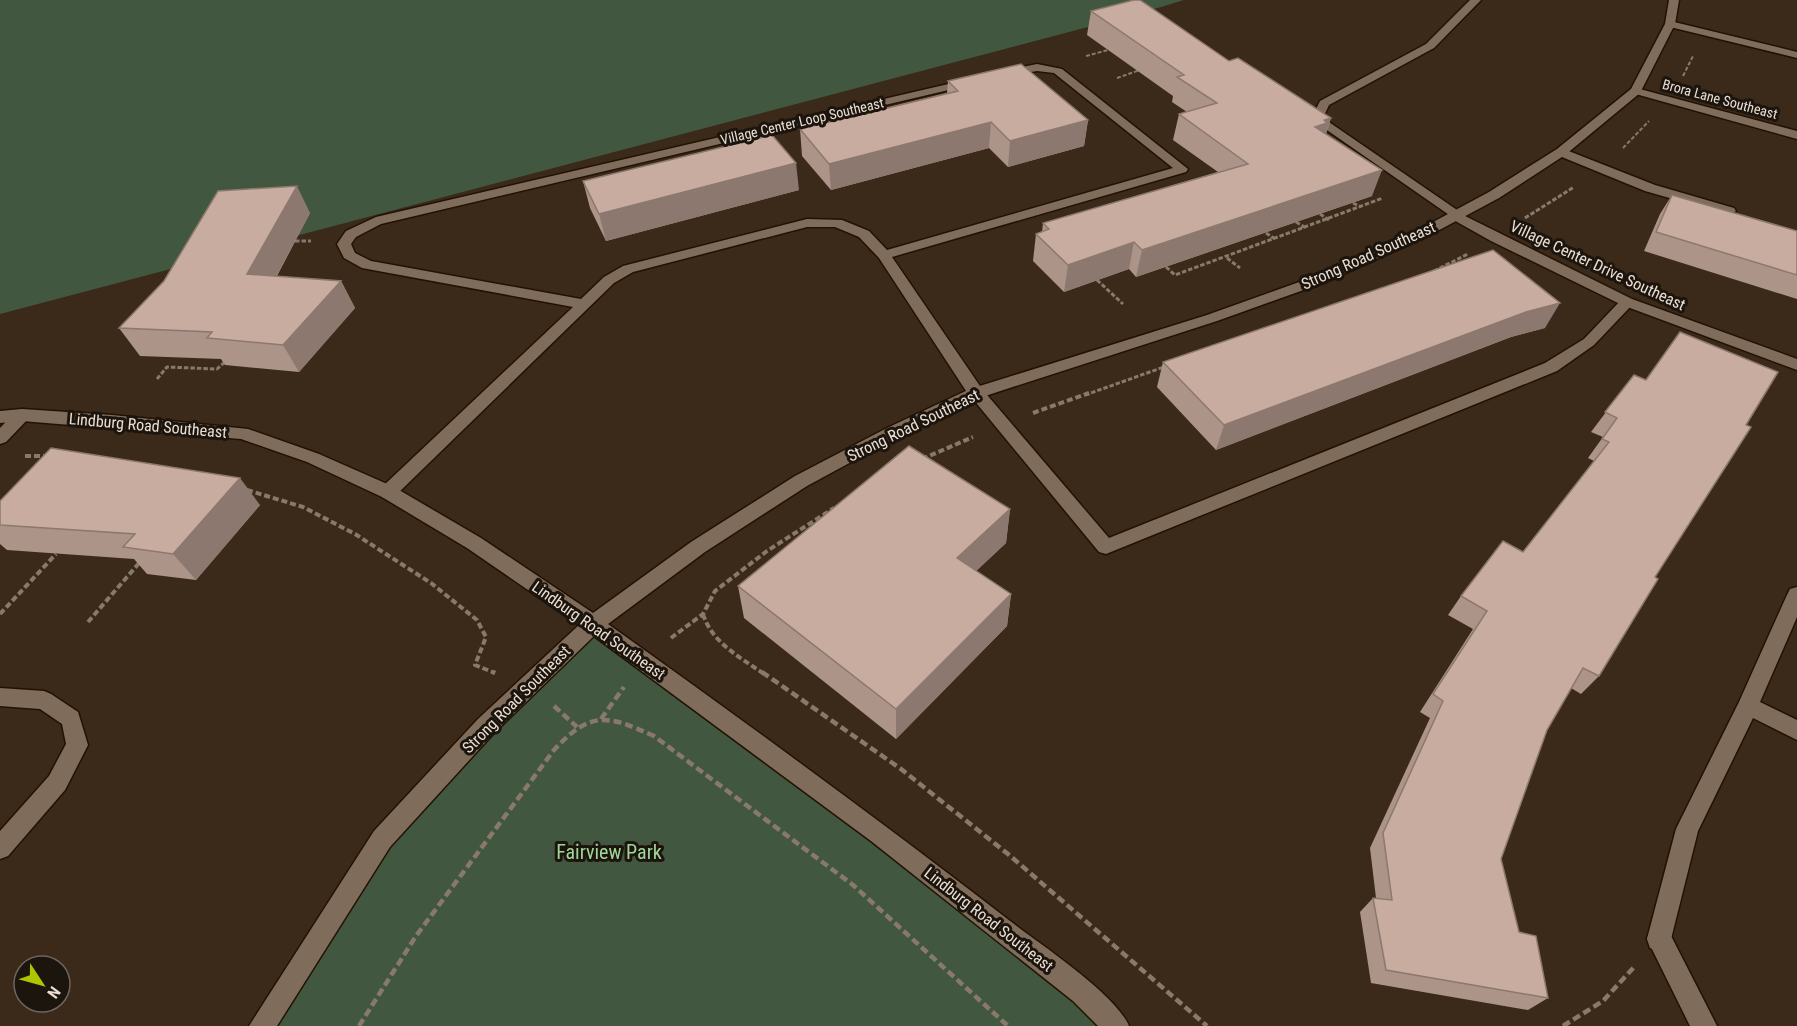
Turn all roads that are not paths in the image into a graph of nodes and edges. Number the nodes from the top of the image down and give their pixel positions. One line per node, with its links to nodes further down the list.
1 (1476, 0): 8 (street, Village Center Drive Southeast)
2 (1674, 0): 3 (street, Strong Road Southeast)
3 (1670, 24): 4 (street); 5 (street, Strong Road Southeast)
4 (1797, 55)
5 (1636, 91): 6 (street, Brora Lane Southeast); 7 (street, Strong Road Southeast)
6 (1797, 135)
7 (1561, 152): 8 (street, Strong Road Southeast); 9 (street)
8 (1455, 215): 11 (street, Village Center Drive Southeast); 14 (street, Strong Road Southeast)
9 (1740, 215)
10 (884, 255): 12 (street); 12 (street, Village Center Loop Southeast); 14 (street)
11 (1627, 302): 13 (street, Village Center Drive Southeast); 14 (street)
12 (584, 304): 18 (street)
13 (1797, 365)
14 (976, 393): 20 (street, Strong Road Southeast)
15 (22, 415): 16 (street, Lindburg Road Southeast); 17 (street); 18 (street, Lindburg Road Southeast)
16 (0, 417)
17 (0, 438)
18 (388, 492): 20 (street, Lindburg Road Southeast)
19 (1797, 595): 22 (street)
20 (593, 624): 25 (street, Strong Road Southeast); 26 (street, Lindburg Road Southeast)
21 (0, 697): 24 (street)
22 (1748, 706): 23 (street); 27 (street)
23 (1797, 730)
24 (0, 848)
25 (262, 1026)
26 (1116, 1026)
27 (1704, 1026)

